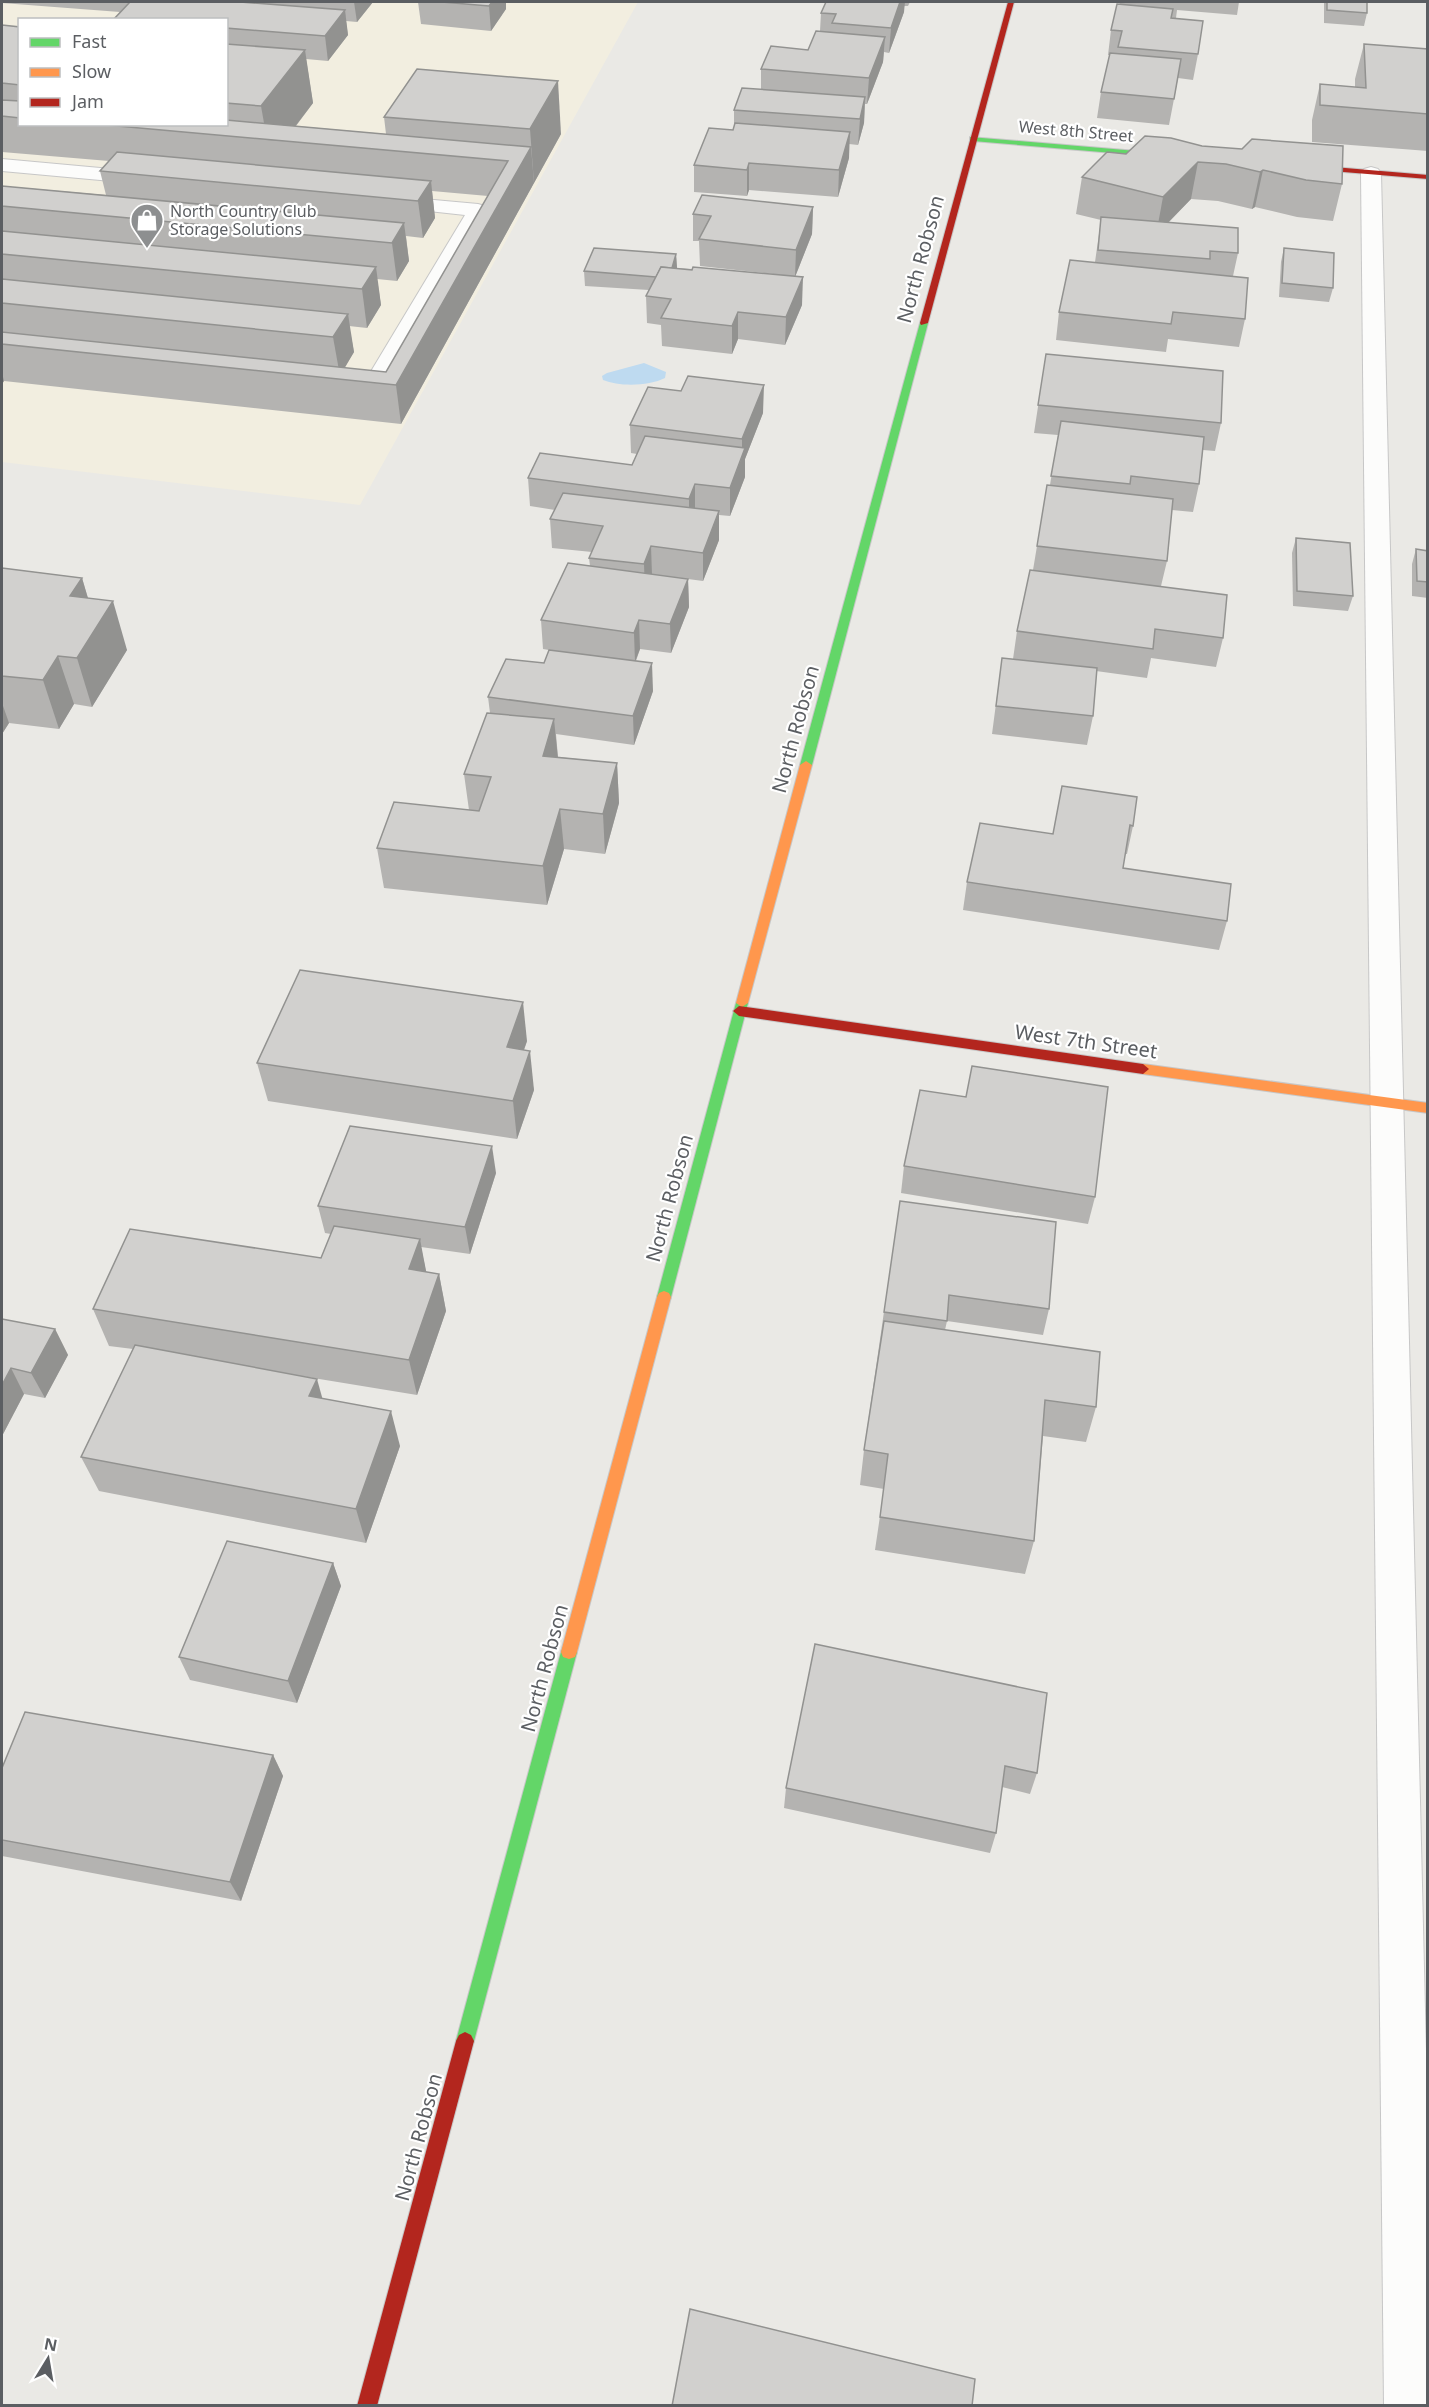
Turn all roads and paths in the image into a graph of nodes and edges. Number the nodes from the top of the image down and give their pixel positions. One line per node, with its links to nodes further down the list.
1 (1011, 2): 2 (street, North Robson)
2 (973, 139): 3 (street, West 8th Street); 11 (street, North Robson)
3 (1184, 157)
4 (2, 165): 8 (lane)
5 (1289, 166): 6 (street)
6 (1371, 173): 7 (street); 12 (lane)
7 (1428, 177)
8 (168, 181)
9 (371, 200): 10 (lane)
10 (324, 386)
11 (739, 1011): 12 (street, West 7th Street); 14 (street, North Robson)
12 (1388, 1102): 13 (street, West 7th Street); 15 (lane)
13 (1428, 1108)
14 (367, 2406)
15 (1409, 2406)

